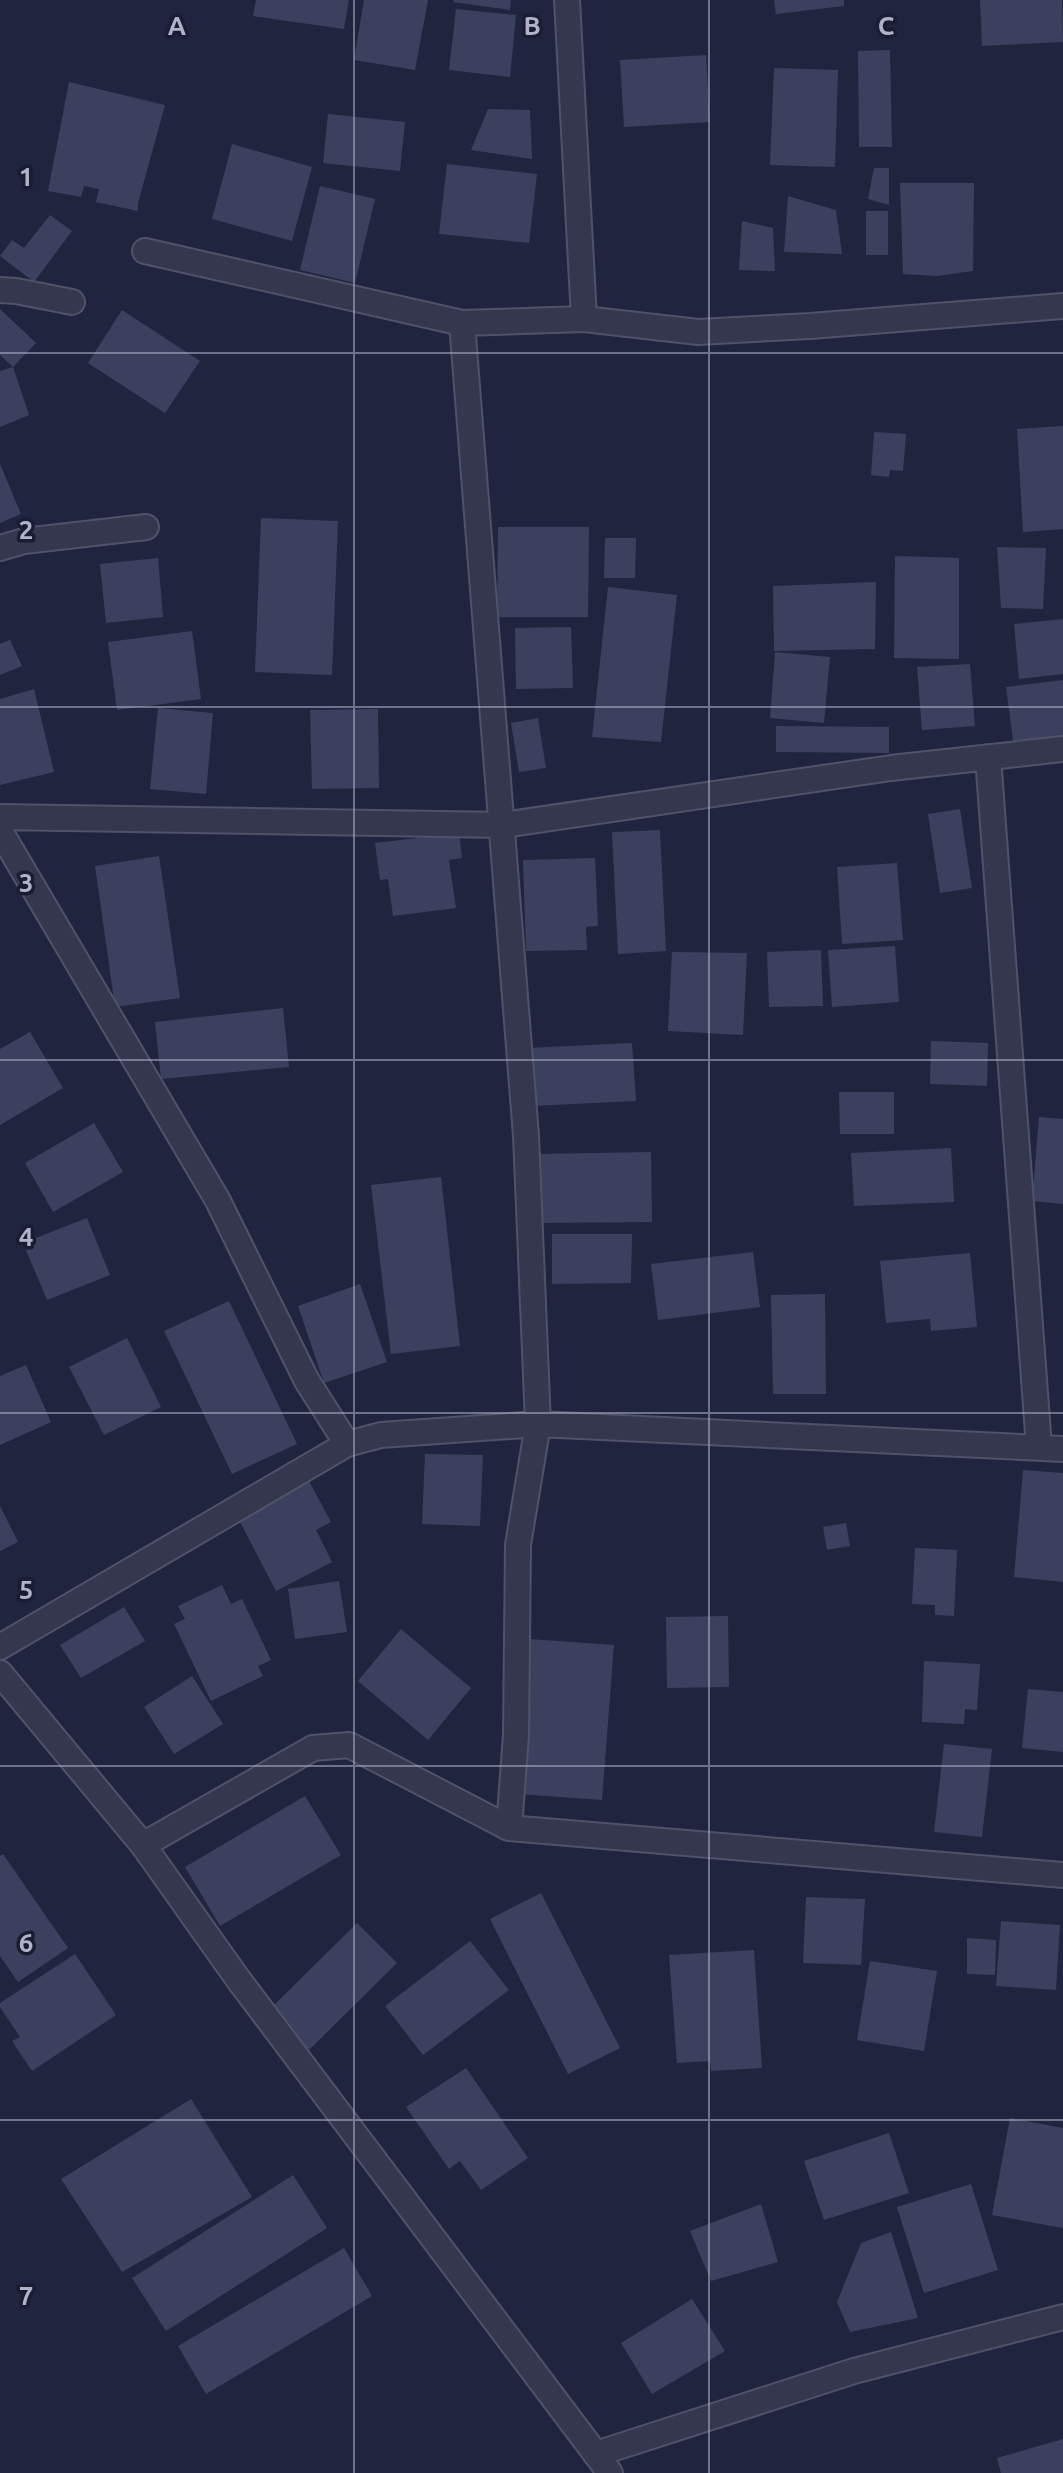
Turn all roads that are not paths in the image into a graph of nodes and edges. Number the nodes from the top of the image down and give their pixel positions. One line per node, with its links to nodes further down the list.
1 (567, 0): 6 (street)
2 (145, 251): 7 (street)
3 (0, 290): 4 (street)
4 (72, 302)
5 (1063, 306): 6 (street)
6 (584, 319): 7 (street)
7 (462, 323): 13 (street)
8 (146, 527): 9 (street)
9 (0, 548)
10 (1063, 749): 11 (street)
11 (988, 757): 13 (street); 17 (street)
12 (0, 817): 13 (street)
13 (503, 825): 15 (street)
14 (0, 831): 16 (street)
15 (538, 1424): 16 (street); 17 (street); 20 (street)
16 (347, 1444): 18 (street)
17 (1051, 1448)
18 (0, 1647)
19 (0, 1673): 21 (street)
20 (509, 1828): 21 (street); 22 (street)
21 (143, 1845): 24 (street)
22 (1063, 1875)
23 (1063, 2317): 24 (street)
24 (603, 2464)

